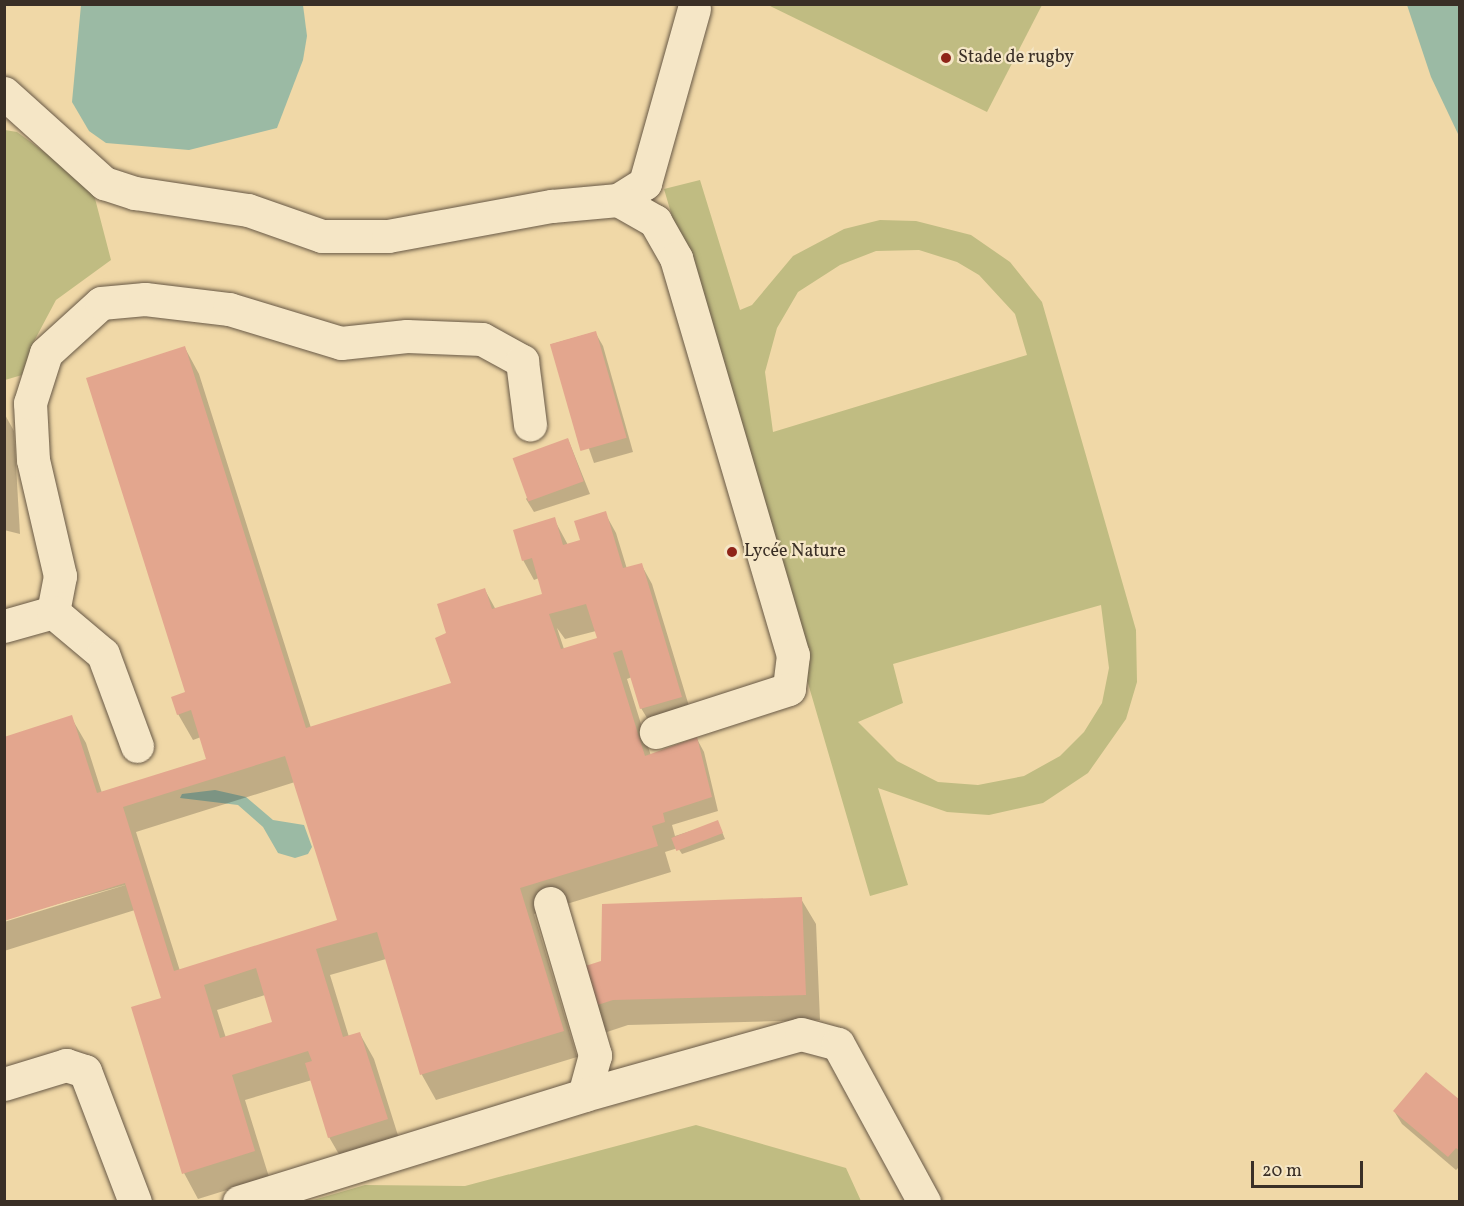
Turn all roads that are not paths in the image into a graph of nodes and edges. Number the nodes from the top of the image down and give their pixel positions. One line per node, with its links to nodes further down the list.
1 (694, 9): 3 (lane)
2 (4, 93): 3 (lane)
3 (618, 200): 7 (lane)
4 (530, 424): 5 (lane)
5 (53, 612): 6 (lane); 8 (lane)
6 (4, 626)
7 (656, 732)
8 (137, 746)
9 (550, 903): 11 (lane)
10 (4, 1084): 12 (lane)
11 (584, 1095): 13 (lane); 14 (lane)
12 (135, 1202)
13 (239, 1202)
14 (924, 1202)

